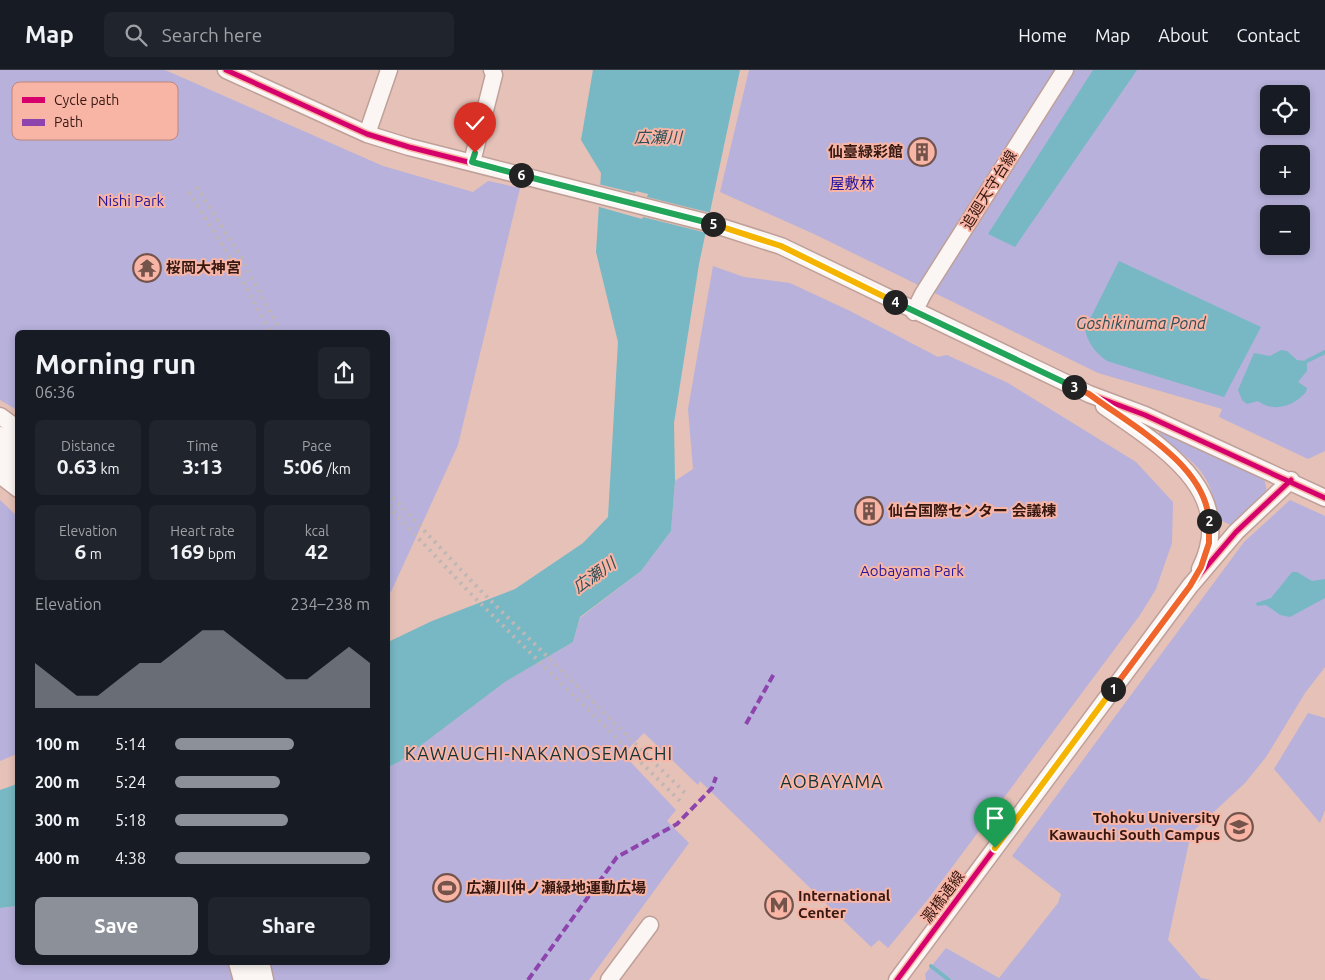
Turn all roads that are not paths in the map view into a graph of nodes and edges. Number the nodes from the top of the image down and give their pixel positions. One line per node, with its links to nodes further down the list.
1 (226, 70): 5 (street)
2 (389, 70): 6 (street)
3 (492, 70): 7 (street)
4 (1065, 70): 8 (street, 追廻天守台線)
5 (253, 76): 6 (street)
6 (367, 134): 7 (street)
7 (478, 164): 8 (street)
8 (914, 312): 9 (street)
9 (1089, 394): 17 (street); 20 (street)
10 (0, 416): 11 (street)
11 (15, 427)
12 (0, 438): 13 (highway)
13 (15, 449)
14 (0, 458): 15 (highway)
15 (15, 469)
16 (0, 475): 18 (street)
17 (1291, 480): 19 (street); 20 (street, 澱橋通線)
18 (15, 488)
19 (1325, 498)
20 (1190, 586): 29 (street, 澱橋通線)
21 (650, 925): 28 (street)
22 (234, 965): 25 (street)
23 (241, 965): 26 (highway)
24 (260, 965): 27 (highway)
25 (238, 980)
26 (245, 980)
27 (263, 980)
28 (609, 980)
29 (897, 980)

